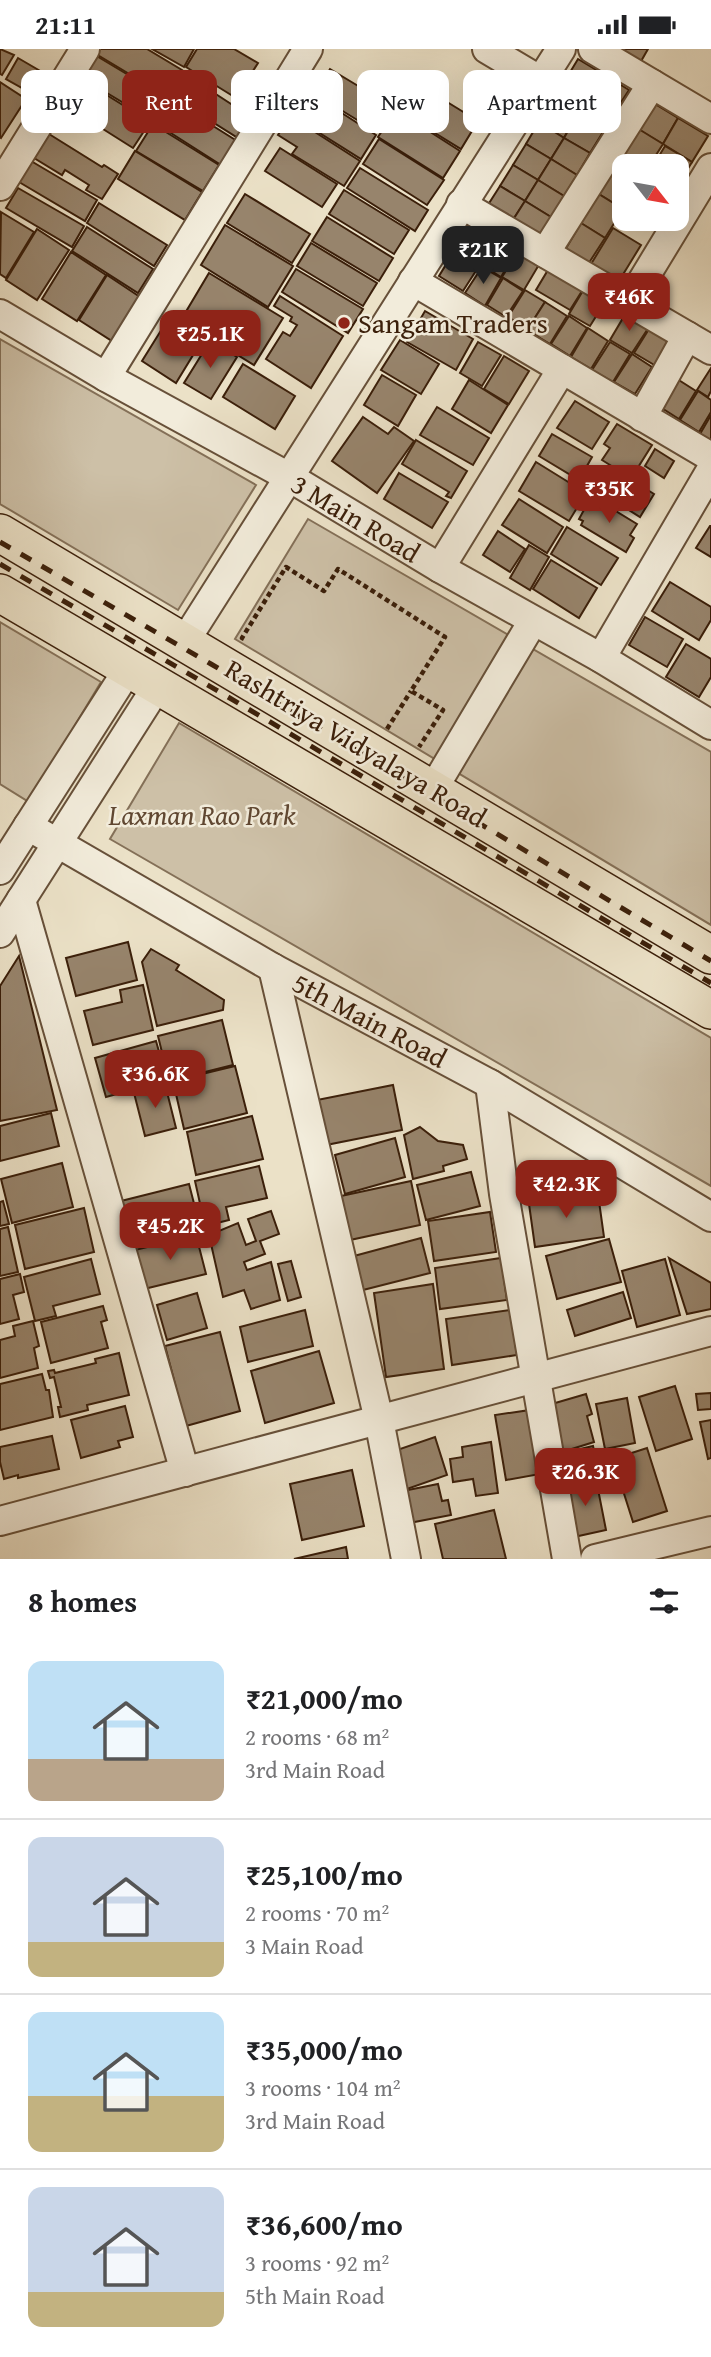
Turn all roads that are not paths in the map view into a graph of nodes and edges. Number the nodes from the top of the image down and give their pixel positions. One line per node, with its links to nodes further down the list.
1 (85, 49): 12 (street)
2 (308, 49): 20 (street)
3 (487, 49): 6 (street)
4 (561, 49): 7 (street)
5 (593, 49): 8 (street)
6 (522, 70)
7 (548, 70)
8 (652, 84): 9 (street); 14 (street)
9 (711, 119)
10 (507, 133): 13 (street)
11 (711, 168): 16 (street)
12 (0, 186)
13 (461, 204): 14 (street); 15 (street)
14 (545, 253): 16 (street)
15 (413, 281): 19 (street); 24 (street)
16 (629, 303): 18 (street)
17 (0, 314): 20 (street, 3 Main Road)
18 (699, 343): 21 (street)
19 (562, 369): 21 (street); 26 (street)
20 (106, 377): 24 (street, 3 Main Road)
21 (642, 417): 22 (street)
22 (711, 457)
23 (711, 470): 30 (street)
24 (289, 477): 26 (street, 3 Main Road); 29 (street)
25 (0, 533): 29 (main road, Rashtriya Vidyalaya Road)
26 (440, 568): 28 (street, 3 Main Road)
27 (0, 593): 31 (main road, Rashtriya Vidyalaya Road)
28 (533, 621): 30 (street, 3 Main Road); 33 (street)
29 (185, 641): 33 (main road, Rashtriya Vidyalaya Road)
30 (601, 659): 32 (street, 3 Main Road)
31 (144, 677): 34 (street); 35 (street); 41 (main road, Rashtriya Vidyalaya Road)
32 (711, 725)
33 (418, 780): 39 (main road, Rashtriya Vidyalaya Road)
34 (28, 826): 35 (street, 5th Main Road); 36 (street)
35 (59, 844): 37 (street); 40 (street, 5th Main Road)
36 (0, 870)
37 (21, 900): 38 (street); 47 (street)
38 (0, 933)
39 (711, 954)
40 (273, 968): 42 (street, 5th Main Road); 46 (street)
41 (711, 1010)
42 (490, 1084): 43 (street, 5th Main Road); 45 (street)
43 (711, 1217)
44 (711, 1331): 45 (street)
45 (536, 1377): 46 (street); 51 (street)
46 (379, 1420): 47 (street); 50 (street)
47 (185, 1472): 48 (street)
48 (0, 1521)
49 (711, 1531): 52 (street)
50 (406, 1559)
51 (567, 1559)
52 (595, 1559)

